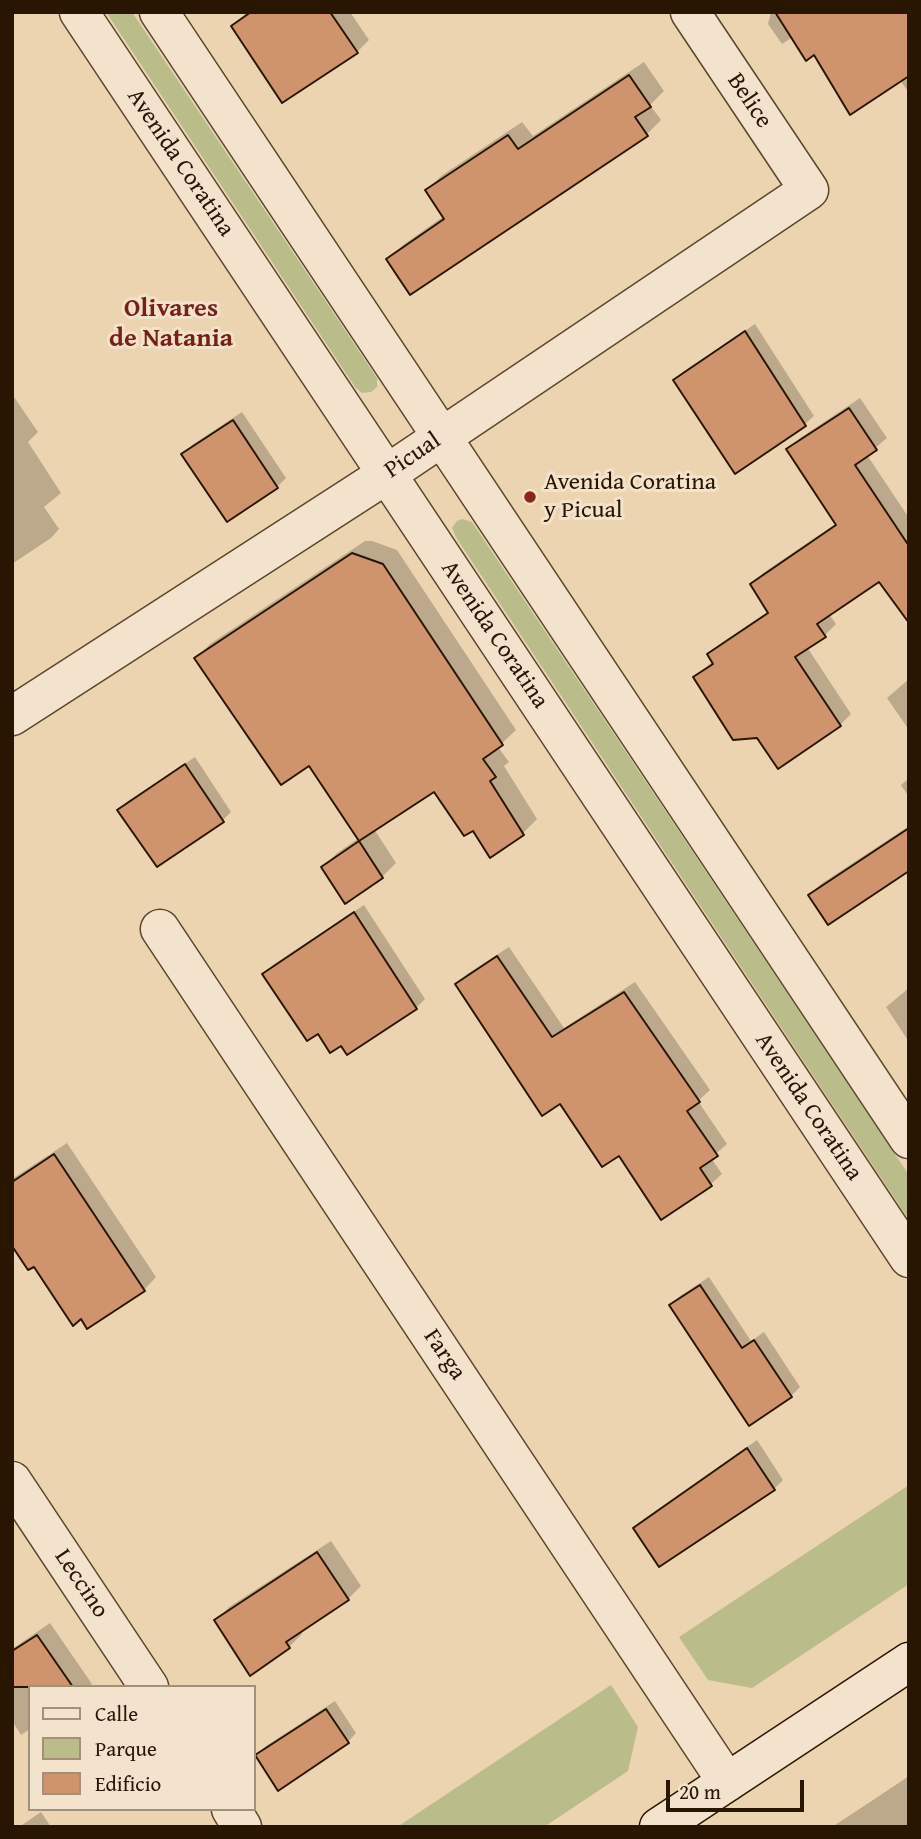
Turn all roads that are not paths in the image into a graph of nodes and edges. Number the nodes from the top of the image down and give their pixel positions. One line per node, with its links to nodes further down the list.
1 (79, 12): 6 (street, Avenida Coratina)
2 (159, 12): 5 (street)
3 (690, 12): 4 (street, Belice)
4 (808, 190): 5 (street, Picual)
5 (442, 437): 6 (street, Picual); 9 (street)
6 (387, 474): 7 (street, Picual); 10 (street, Avenida Coratina)
7 (12, 716)
8 (160, 929): 14 (street, Farga)
9 (909, 1139)
10 (909, 1258)
11 (12, 1481): 13 (street, Leccino)
12 (909, 1662): 14 (street)
13 (148, 1685)
14 (727, 1782): 17 (street)
15 (231, 1811): 16 (street)
16 (242, 1827)
17 (659, 1827)

